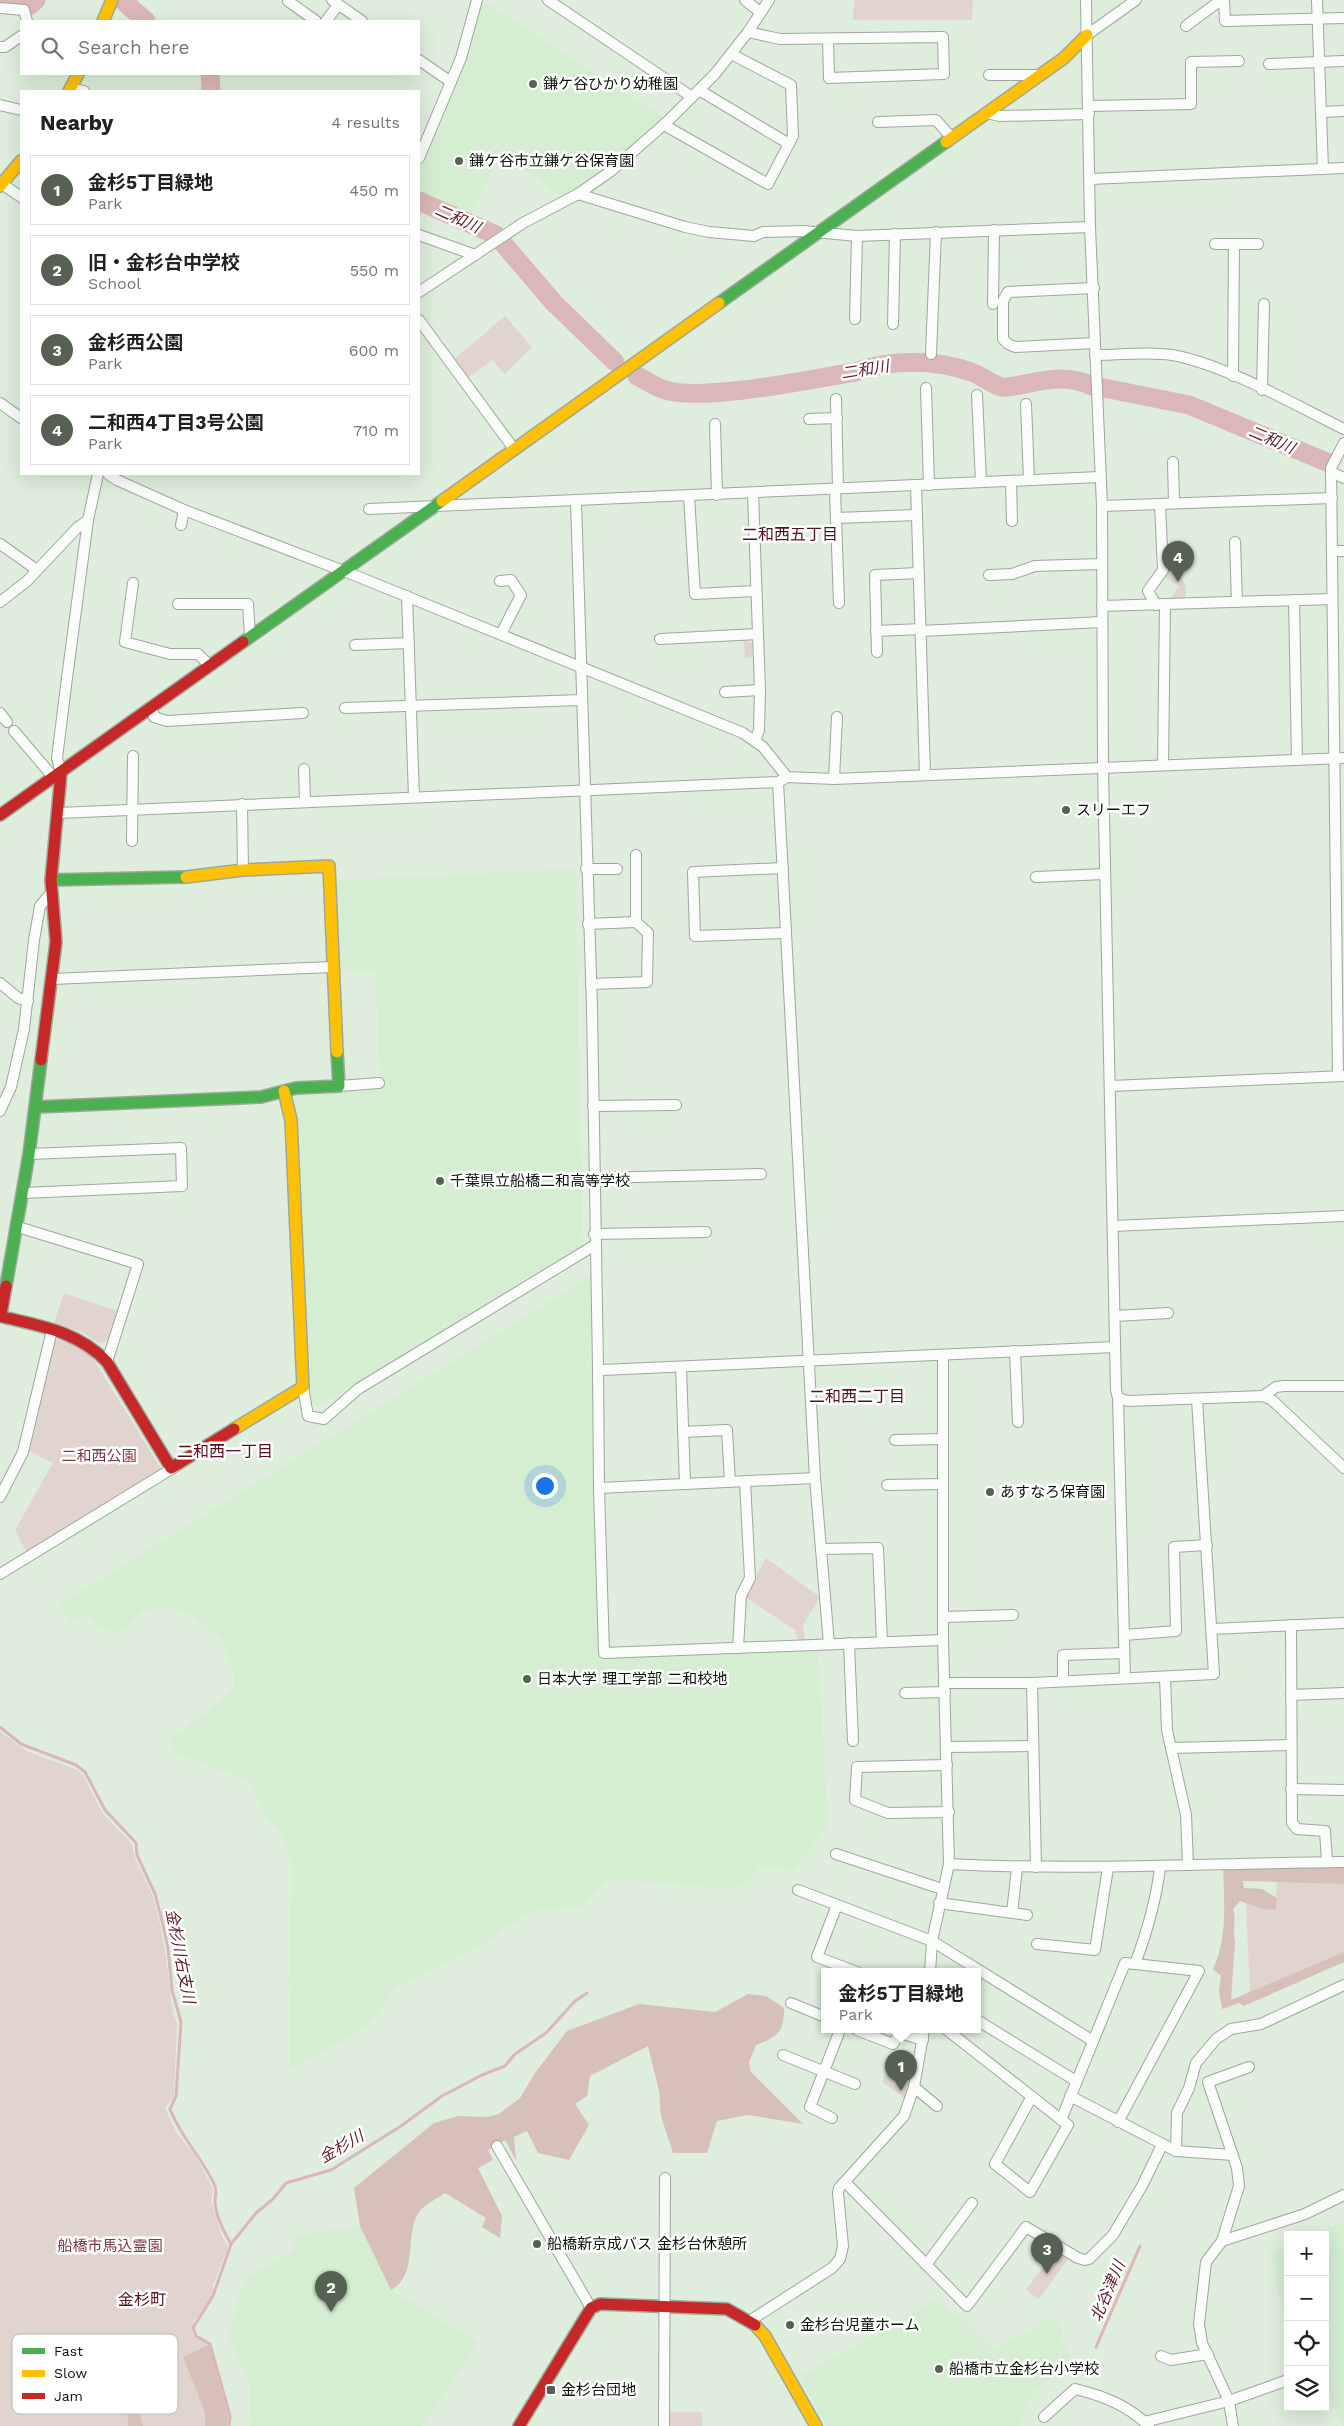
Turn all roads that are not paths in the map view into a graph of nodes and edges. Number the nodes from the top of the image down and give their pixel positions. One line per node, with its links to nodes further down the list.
1 (112, 0): 17 (street)
2 (477, 0): 36 (street)
3 (548, 0): 38 (street)
4 (745, 0): 13 (street)
5 (769, 0): 13 (street)
6 (1086, 0): 23 (street)
7 (1136, 0): 23 (street)
8 (1223, 0): 15 (street); 21 (street)
9 (1317, 0): 15 (street)
10 (288, 2): 18 (street)
11 (335, 2): 19 (street); 20 (street)
12 (0, 8): 16 (street)
13 (760, 12): 22 (street)
14 (1344, 18): 15 (street)
15 (1318, 19): 31 (street)
16 (27, 20)
17 (103, 20)
18 (315, 20)
19 (326, 20)
20 (361, 20)
21 (1186, 26)
22 (748, 32): 25 (street); 27 (street)
23 (1087, 35): 35 (street); 41 (street)
24 (20, 37): 26 (street)
25 (828, 39): 25 (street)
26 (0, 46)
27 (731, 54): 38 (street); 48 (street)
28 (1239, 60): 41 (street)
29 (420, 61): 36 (street)
30 (1344, 61): 31 (street)
31 (1319, 62): 32 (street); 43 (street)
32 (1269, 64)
33 (77, 75): 37 (street)
34 (989, 75): 35 (street)
35 (1040, 75): 44 (street)
36 (451, 82): 49 (street)
37 (70, 89)
38 (695, 94): 46 (street); 48 (street)
39 (0, 105): 40 (street)
40 (20, 110)
41 (1089, 110): 44 (street); 53 (street)
42 (1344, 111): 43 (street)
43 (1321, 112): 52 (street)
44 (986, 113): 47 (street)
45 (878, 122): 47 (street)
46 (664, 125): 48 (street); 55 (street)
47 (952, 138): 59 (street)
48 (789, 144)
49 (420, 156)
50 (20, 162): 54 (street)
51 (1344, 168): 52 (street)
52 (1323, 169): 53 (street)
53 (1090, 179): 57 (street)
54 (1, 185): 56 (street)
55 (578, 194): 59 (street); 67 (street)
56 (20, 197)
57 (1090, 228): 58 (street); 68 (street)
58 (994, 230): 60 (street); 70 (street)
59 (819, 232): 63 (street); 91 (street)
60 (936, 232): 61 (street); 76 (street)
61 (894, 234): 63 (street); 74 (street)
62 (420, 235): 67 (street)
63 (857, 236): 72 (street)
64 (1215, 244): 65 (street)
65 (1234, 244): 66 (street); 78 (street)
66 (1258, 244)
67 (476, 255): 69 (street)
68 (1094, 288): 75 (street); 75 (street)
69 (420, 291)
70 (993, 304)
71 (1264, 304): 80 (street)
72 (854, 319)
73 (420, 321): 91 (street)
74 (893, 324)
75 (1095, 343): 77 (street)
76 (931, 354)
77 (1095, 355): 78 (street); 96 (street)
78 (1232, 376): 80 (street)
79 (926, 388): 102 (street)
80 (1262, 390): 89 (street)
81 (977, 395): 100 (street)
82 (836, 399): 87 (street)
83 (0, 403): 85 (street)
84 (1026, 404): 98 (street)
85 (20, 417)
86 (809, 418): 87 (street)
87 (837, 418): 103 (street)
88 (715, 424): 105 (street)
89 (1344, 429)
90 (1344, 443): 93 (street)
91 (514, 449): 112 (street)
92 (1172, 462): 109 (street)
93 (1333, 466): 97 (street); 107 (street)
94 (98, 475): 117 (street)
95 (113, 477): 114 (street)
96 (1099, 477): 98 (street); 111 (street)
97 (1344, 478)
98 (1029, 480): 99 (street)
99 (1010, 481): 100 (street); 118 (street)
100 (981, 482): 102 (street)
101 (916, 485): 102 (street); 103 (street); 115 (street)
102 (929, 485)
103 (837, 489): 104 (street); 116 (street)
104 (753, 493): 105 (street); 131 (street)
105 (717, 495): 106 (street)
106 (689, 496): 108 (street); 131 (street)
107 (1332, 498): 109 (street); 122 (street)
108 (576, 502): 112 (street); 152 (street)
109 (1174, 503): 110 (street)
110 (1160, 504): 111 (street); 139 (street)
111 (1102, 506): 124 (street)
112 (430, 508): 113 (street); 126 (street)
113 (369, 509)
114 (184, 510): 119 (street); 126 (street)
115 (917, 515): 116 (street); 127 (street)
116 (836, 518): 137 (street)
117 (88, 520): 125 (street); 172 (street)
118 (1012, 521)
119 (181, 525)
120 (1235, 542): 136 (street)
121 (0, 544): 125 (street)
122 (1333, 551): 123 (street); 133 (street)
123 (1344, 551)
124 (1102, 564): 128 (street); 140 (street)
125 (38, 570): 135 (street)
126 (342, 571): 132 (street); 146 (street)
127 (919, 574): 142 (street); 143 (street)
128 (989, 575)
129 (500, 582): 144 (street)
130 (133, 583): 151 (street)
131 (756, 592): 145 (street)
132 (407, 596): 144 (street); 148 (street)
133 (1332, 599): 134 (street); 166 (street)
134 (1294, 600): 136 (street); 167 (street)
135 (0, 602)
136 (1237, 602): 139 (street)
137 (839, 603)
138 (178, 604): 146 (street)
139 (1160, 605): 140 (street); 168 (street)
140 (1102, 606): 141 (street)
141 (1102, 622): 142 (street); 169 (street)
142 (921, 630): 143 (street); 171 (street)
143 (876, 631): 150 (street)
144 (501, 634): 152 (street)
145 (758, 634): 147 (street); 153 (street)
146 (250, 637): 151 (street)
147 (660, 639)
148 (409, 643): 149 (street); 156 (street)
149 (355, 645)
150 (877, 652)
151 (210, 666): 157 (street)
152 (581, 667): 155 (street); 164 (street)
153 (760, 690): 154 (street); 164 (street)
154 (725, 692)
155 (582, 700): 156 (street); 175 (street)
156 (411, 705): 158 (street); 176 (street)
157 (152, 708): 160 (street); 172 (street)
158 (345, 708)
159 (0, 713): 162 (street)
160 (303, 713)
161 (837, 716): 173 (street)
162 (8, 722)
163 (14, 731): 172 (street)
164 (755, 740): 174 (street)
165 (133, 756): 179 (street)
166 (1339, 758): 167 (street); 182 (street)
167 (1297, 760): 168 (street)
168 (1163, 766): 169 (street)
169 (1103, 768): 171 (street); 189 (street)
170 (304, 769): 177 (street)
171 (925, 775): 173 (street)
172 (57, 776): 180 (street); 181 (street)
173 (834, 779): 174 (street)
174 (783, 780): 175 (street); 185 (street)
175 (584, 791): 176 (street); 188 (street)
176 (414, 797): 177 (street)
177 (305, 801): 178 (street)
178 (242, 804): 179 (street); 187 (street)
179 (132, 810): 180 (street); 183 (street)
180 (59, 813): 191 (street)
181 (0, 815)
182 (1340, 817): 195 (street)
183 (132, 841)
184 (636, 855): 193 (street)
185 (783, 868): 196 (street); 196 (street)
186 (617, 869): 188 (street)
187 (242, 870): 191 (street); 197 (street)
188 (586, 870): 194 (street)
189 (1106, 874): 190 (street); 205 (street)
190 (1036, 877)
191 (51, 880): 192 (street)
192 (51, 893): 198 (street); 201 (street)
193 (636, 922): 194 (street); 200 (street)
194 (588, 924): 200 (street)
195 (1340, 925): 202 (street)
196 (786, 933): 228 (street)
197 (332, 967): 198 (street); 204 (street)
198 (52, 979): 209 (street)
199 (0, 983): 201 (street)
200 (591, 984): 207 (street)
201 (28, 1001): 210 (street)
202 (1341, 1076): 205 (street)
203 (379, 1083): 204 (street)
204 (339, 1086): 206 (street)
205 (1111, 1086): 216 (street)
206 (284, 1092): 209 (street); 232 (street)
207 (593, 1106): 208 (street); 213 (street)
208 (676, 1106)
209 (36, 1107): 211 (street)
210 (0, 1111)
211 (29, 1154): 214 (street); 214 (street)
212 (761, 1174): 213 (street)
213 (594, 1178): 219 (street)
214 (23, 1193): 217 (street)
215 (1344, 1216): 216 (street)
216 (1113, 1226): 223 (street)
217 (18, 1227): 221 (street); 229 (street)
218 (706, 1232): 219 (street)
219 (594, 1234): 220 (street)
220 (594, 1245): 231 (street); 232 (street)
221 (5, 1267): 224 (street)
222 (1168, 1314): 223 (street)
223 (1115, 1316): 225 (street)
224 (52, 1330): 229 (street); 250 (street)
225 (1115, 1347): 226 (street); 235 (street)
226 (1016, 1352): 227 (street); 237 (street)
227 (943, 1355): 228 (street); 239 (street)
228 (810, 1361): 230 (street); 243 (street)
229 (107, 1362): 241 (street)
230 (681, 1367): 231 (street); 238 (street)
231 (598, 1368): 249 (street)
232 (302, 1386): 241 (street)
233 (1344, 1386): 234 (street)
234 (1263, 1396): 236 (street); 242 (street)
235 (1118, 1398): 236 (street); 259 (street)
236 (1197, 1399): 251 (street)
237 (1018, 1422)
238 (683, 1432): 245 (street); 246 (street)
239 (943, 1439): 240 (street); 247 (street)
240 (895, 1440)
241 (173, 1468): 253 (street)
242 (1344, 1468)
243 (814, 1478): 244 (street); 252 (street)
244 (746, 1481): 245 (street); 264 (street)
245 (730, 1482): 246 (street)
246 (685, 1484): 249 (street)
247 (943, 1484): 248 (street); 255 (street)
248 (887, 1485)
249 (599, 1488): 264 (street)
250 (0, 1497)
251 (1207, 1545): 258 (street); 259 (street)
252 (821, 1549): 261 (street); 263 (street)
253 (0, 1574)
254 (1013, 1615): 255 (street)
255 (943, 1617): 260 (street)
256 (1344, 1623): 257 (street)
257 (1290, 1625): 258 (street); 273 (street)
258 (1212, 1629): 267 (street)
259 (1124, 1635): 265 (street)
260 (943, 1640): 261 (street); 270 (street)
261 (882, 1642): 262 (street)
262 (849, 1643): 263 (street); 274 (street)
263 (829, 1644): 264 (street)
264 (738, 1648)
265 (1124, 1653): 266 (street); 268 (street)
266 (1125, 1678): 267 (street); 268 (street)
267 (1165, 1678): 278 (street)
268 (1063, 1681): 269 (street)
269 (1032, 1683): 270 (street); 276 (street)
270 (945, 1688): 271 (street); 277 (street)
271 (905, 1693)
272 (1344, 1693): 273 (street)
273 (1291, 1695): 275 (street)
274 (853, 1741)
275 (1291, 1745): 278 (street); 280 (street)
276 (1032, 1746): 277 (street); 288 (street)
277 (946, 1747): 279 (street)
278 (1171, 1748): 287 (street)
279 (947, 1765): 282 (street); 282 (street)
280 (1290, 1789): 281 (street); 284 (street)
281 (1344, 1790)
282 (949, 1812): 286 (street)
283 (836, 1854): 292 (street)
284 (1327, 1862): 285 (street); 287 (street)
285 (1344, 1862)
286 (949, 1864): 289 (street); 292 (street)
287 (1188, 1865): 291 (street)
288 (1036, 1867): 289 (street); 290 (street)
289 (1017, 1868): 296 (street)
290 (1108, 1868): 291 (street); 299 (street)
291 (1160, 1868): 300 (street)
292 (942, 1889): 294 (street)
293 (798, 1890): 295 (street)
294 (939, 1903): 296 (street); 298 (street)
295 (837, 1905): 298 (street); 301 (street)
296 (1012, 1913): 297 (street)
297 (1027, 1915)
298 (932, 1941): 302 (street); 303 (street)
299 (1037, 1944)
300 (1135, 1964): 315 (street); 327 (street)
301 (847, 1968)
302 (930, 1968)
303 (975, 1968)
304 (981, 1971): 315 (street)
305 (1344, 1985): 330 (street)
306 (791, 2004): 307 (street)
307 (821, 2015)
308 (981, 2022): 319 (street)
309 (839, 2033): 318 (street)
310 (864, 2033): 311 (street)
311 (900, 2033)
312 (900, 2033): 314 (street)
313 (950, 2033): 323 (street)
314 (924, 2035): 321 (street)
315 (1093, 2041): 319 (street)
316 (783, 2055): 318 (street)
317 (1249, 2067): 331 (street)
318 (824, 2071): 320 (street); 325 (street)
319 (1076, 2081): 322 (street)
320 (855, 2084)
321 (914, 2087): 324 (street); 333 (street)
322 (1070, 2096): 326 (street); 327 (street)
323 (1031, 2098): 326 (street); 326 (street)
324 (937, 2106)
325 (832, 2118)
326 (1061, 2120)
327 (1118, 2122): 328 (street)
328 (1162, 2145): 330 (street); 337 (street)
329 (497, 2146): 339 (street)
330 (1176, 2151): 331 (street)
331 (1233, 2155): 336 (street)
332 (665, 2178): 338 (street)
333 (844, 2182): 337 (street); 340 (street)
334 (1344, 2195): 336 (street)
335 (972, 2203): 337 (street)
336 (1222, 2241): 341 (street)
337 (926, 2264)
338 (665, 2305): 339 (street); 340 (street); 348 (street)
339 (591, 2308): 347 (street)
340 (751, 2320): 349 (street)
341 (1208, 2354): 342 (street); 344 (street)
342 (1161, 2356)
343 (1284, 2381): 344 (street)
344 (1229, 2401): 346 (street); 350 (street)
345 (1044, 2417): 346 (street)
346 (1146, 2424)
347 (519, 2426)
348 (664, 2426)
349 (816, 2426)
350 (1233, 2426)

